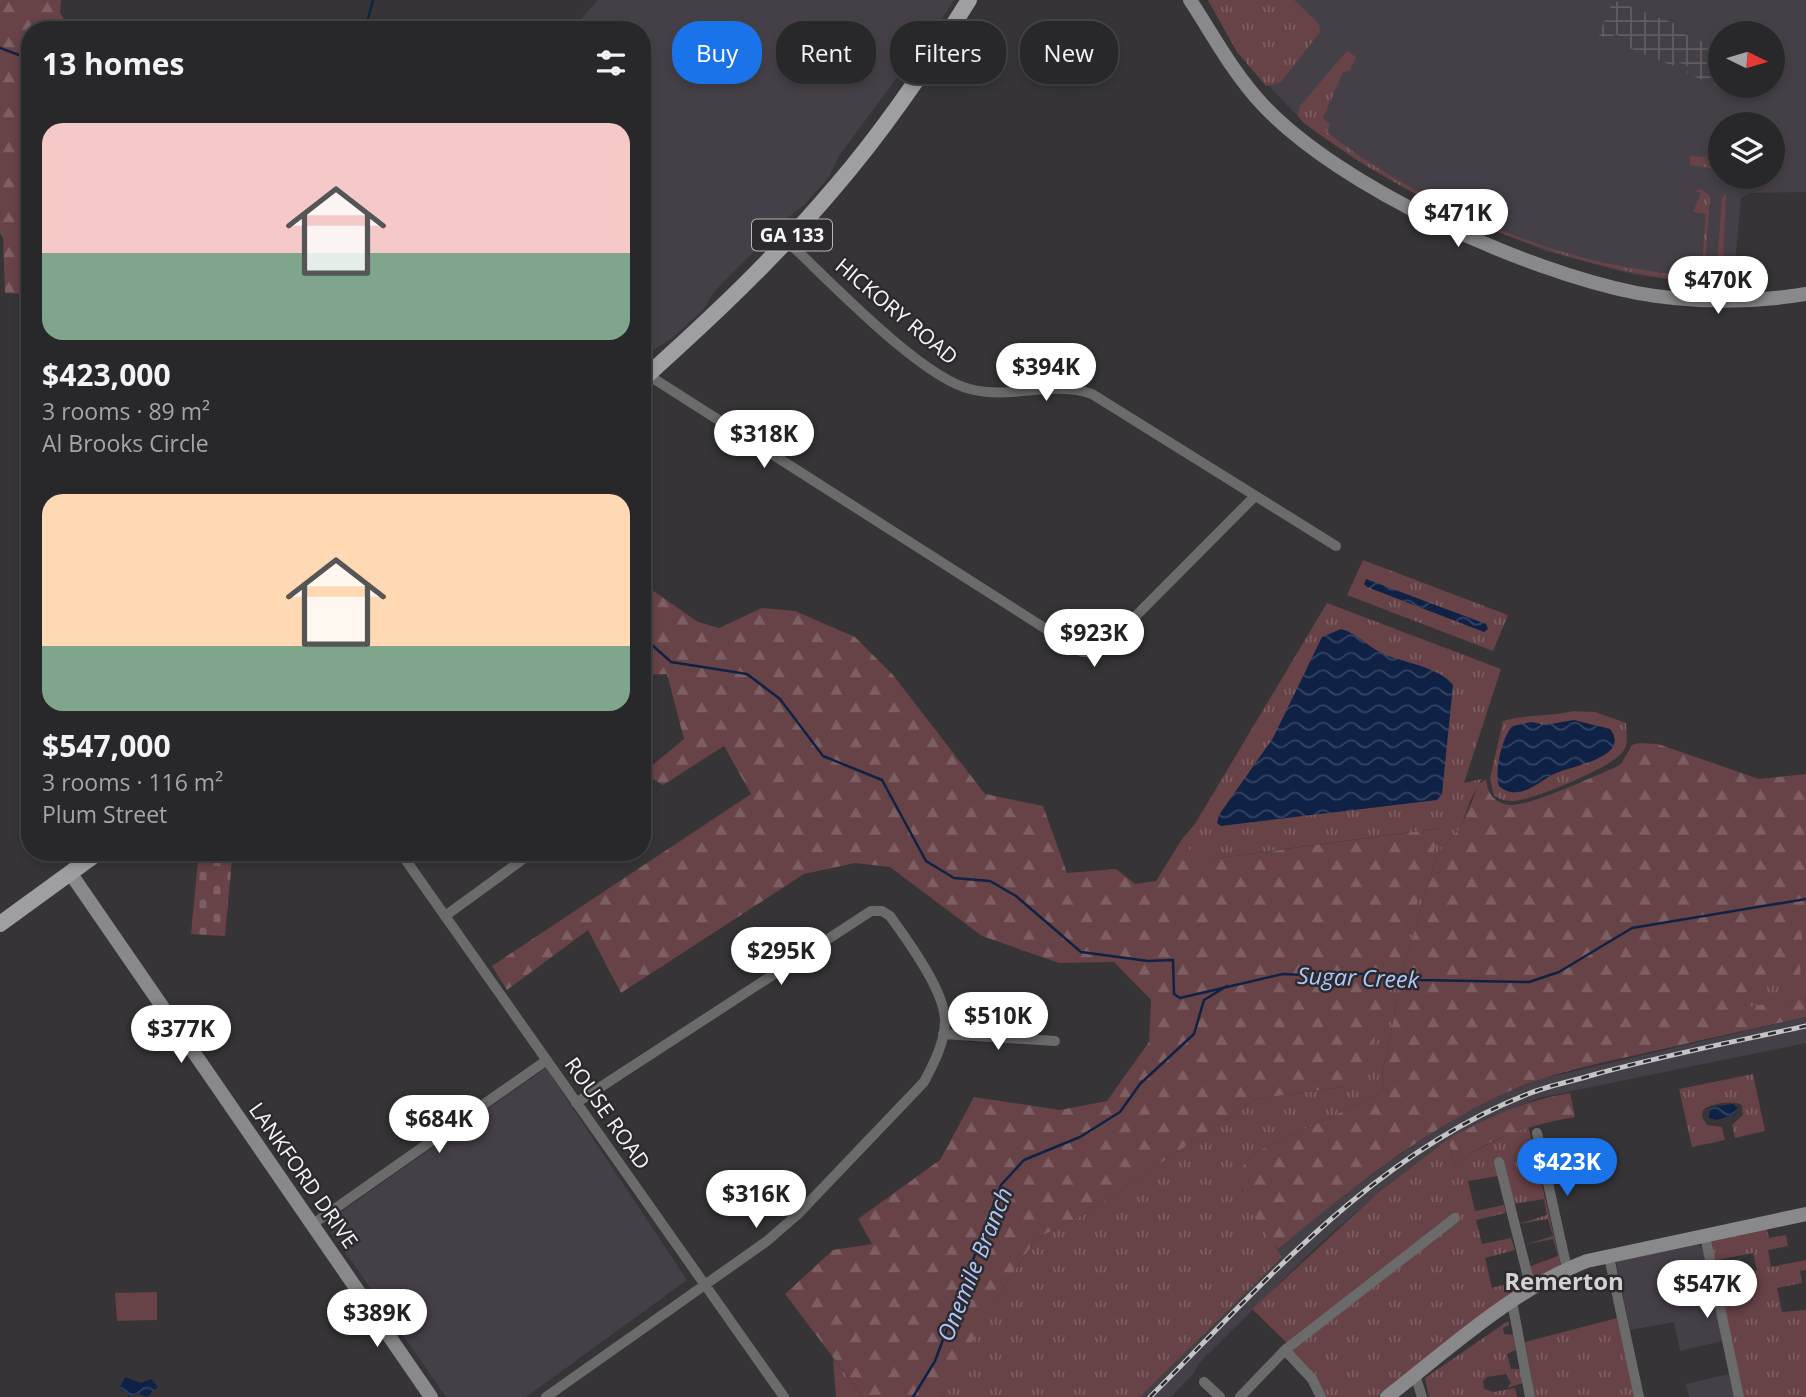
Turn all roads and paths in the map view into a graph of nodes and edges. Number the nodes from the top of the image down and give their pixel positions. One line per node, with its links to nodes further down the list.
1 (969, 0): 3 (main road, GA 133)
2 (1190, 0): 4 (street)
3 (787, 241): 5 (main road, GA 133); 7 (street, HICKORY ROAD)
4 (1806, 294)
5 (651, 372)
6 (651, 382): 7 (street)
7 (1255, 496): 8 (street, HICKORY ROAD)
8 (1336, 546)
9 (88, 861): 12 (main road)
10 (406, 861): 13 (street, ROUSE ROAD)
11 (521, 861): 13 (street)
12 (71, 874): 14 (main road); 23 (street, LANKFORD DRIVE)
13 (445, 916): 17 (street, ROUSE ROAD)
14 (0, 924)
15 (943, 1034): 16 (street); 18 (street); 27 (street)
16 (1055, 1041)
17 (547, 1060): 18 (street, ROUSE ROAD); 23 (street)
18 (576, 1103): 27 (street, ROUSE ROAD)
19 (1537, 1133): 26 (street)
20 (1499, 1162): 28 (street)
21 (1806, 1214): 24 (street)
22 (1455, 1218): 30 (street)
23 (313, 1224): 33 (street, LANKFORD DRIVE)
24 (1704, 1236): 25 (street); 43 (street)
25 (1609, 1257): 26 (street); 42 (street)
26 (1567, 1269): 28 (street)
27 (705, 1285): 34 (street); 35 (street, ROUSE ROAD)
28 (1531, 1289): 29 (street)
29 (1512, 1302): 31 (street); 41 (street)
30 (1285, 1350): 37 (street); 38 (street)
31 (1415, 1375): 39 (street); 40 (street)
32 (1204, 1382): 36 (street)
33 (431, 1397)
34 (547, 1397)
35 (784, 1397)
36 (1220, 1397)
37 (1240, 1397)
38 (1321, 1397)
39 (1387, 1397)
40 (1422, 1397)
41 (1530, 1397)
42 (1639, 1397)
43 (1739, 1397)

